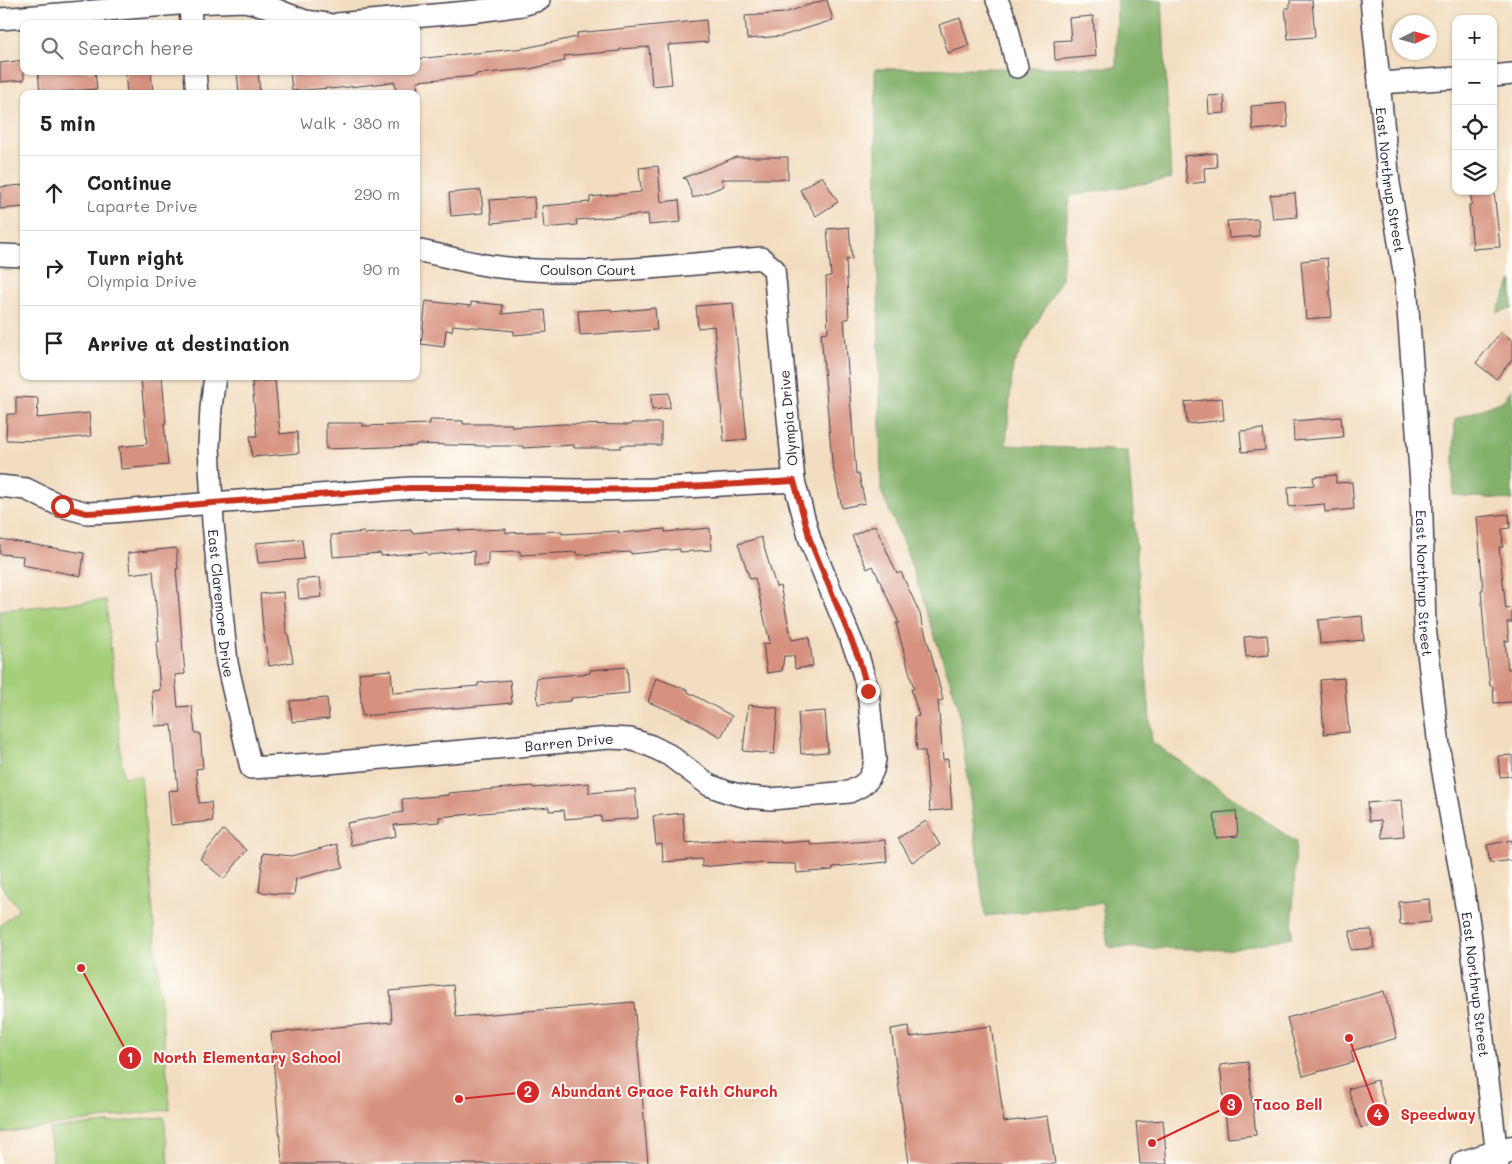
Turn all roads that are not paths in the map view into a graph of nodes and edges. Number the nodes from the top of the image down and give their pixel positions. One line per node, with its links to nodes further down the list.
1 (539, 0): 7 (street)
2 (998, 0): 8 (street)
3 (1371, 0): 13 (street, East Northrup Street)
4 (190, 9): 5 (street); 6 (street)
5 (0, 19)
6 (302, 20)
7 (380, 20)
8 (1017, 67)
9 (1512, 74): 11 (street)
10 (195, 75): 14 (street)
11 (1497, 76)
12 (1452, 78): 13 (street)
13 (1379, 83): 25 (street, East Northrup Street)
14 (197, 90)
15 (420, 251): 18 (street, Coulson Court)
16 (0, 255): 17 (street)
17 (20, 256)
18 (761, 258): 20 (street, Olympia Drive)
19 (214, 380): 22 (street, East Claremore Drive)
20 (794, 481): 22 (street); 24 (street, Olympia Drive)
21 (0, 486): 22 (street)
22 (212, 503): 23 (street, East Claremore Drive)
23 (251, 768): 24 (street, Barren Drive)
24 (868, 780)
25 (1502, 1156): 26 (main road)
26 (1464, 1164)

